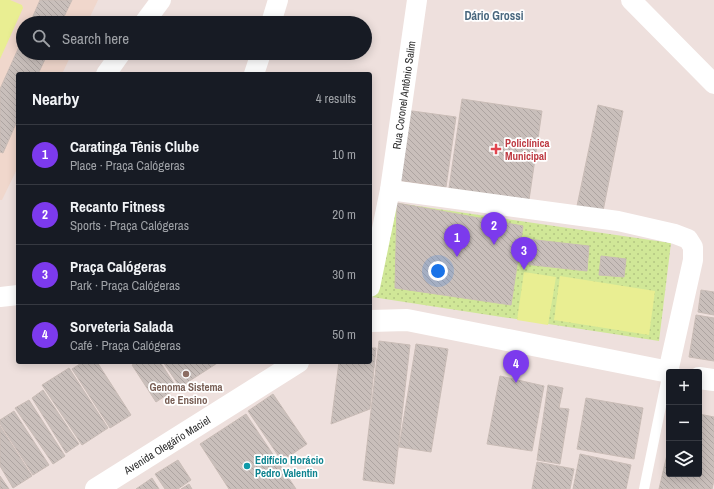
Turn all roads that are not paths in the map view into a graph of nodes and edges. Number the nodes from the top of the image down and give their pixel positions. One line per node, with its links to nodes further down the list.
1 (161, 0): 5 (street)
2 (278, 0): 6 (street)
3 (417, 0): 12 (street, Rua Coronel Antônio Salim)
4 (631, 0): 11 (street)
5 (149, 16)
6 (273, 16)
7 (116, 60): 9 (street)
8 (259, 60): 10 (street)
9 (107, 72)
10 (255, 72)
11 (714, 84)
12 (390, 190): 13 (street, Rua Coronel Antônio Salim); 18 (street)
13 (372, 277)
14 (16, 295): 15 (street)
15 (0, 297)
16 (372, 321): 19 (main road)
17 (295, 364): 23 (main road, Avenida Olegário Maciel)
18 (670, 369)
19 (666, 371)
20 (702, 378): 21 (main road)
21 (714, 380)
22 (666, 386): 24 (lane)
23 (96, 489)
24 (644, 489)

